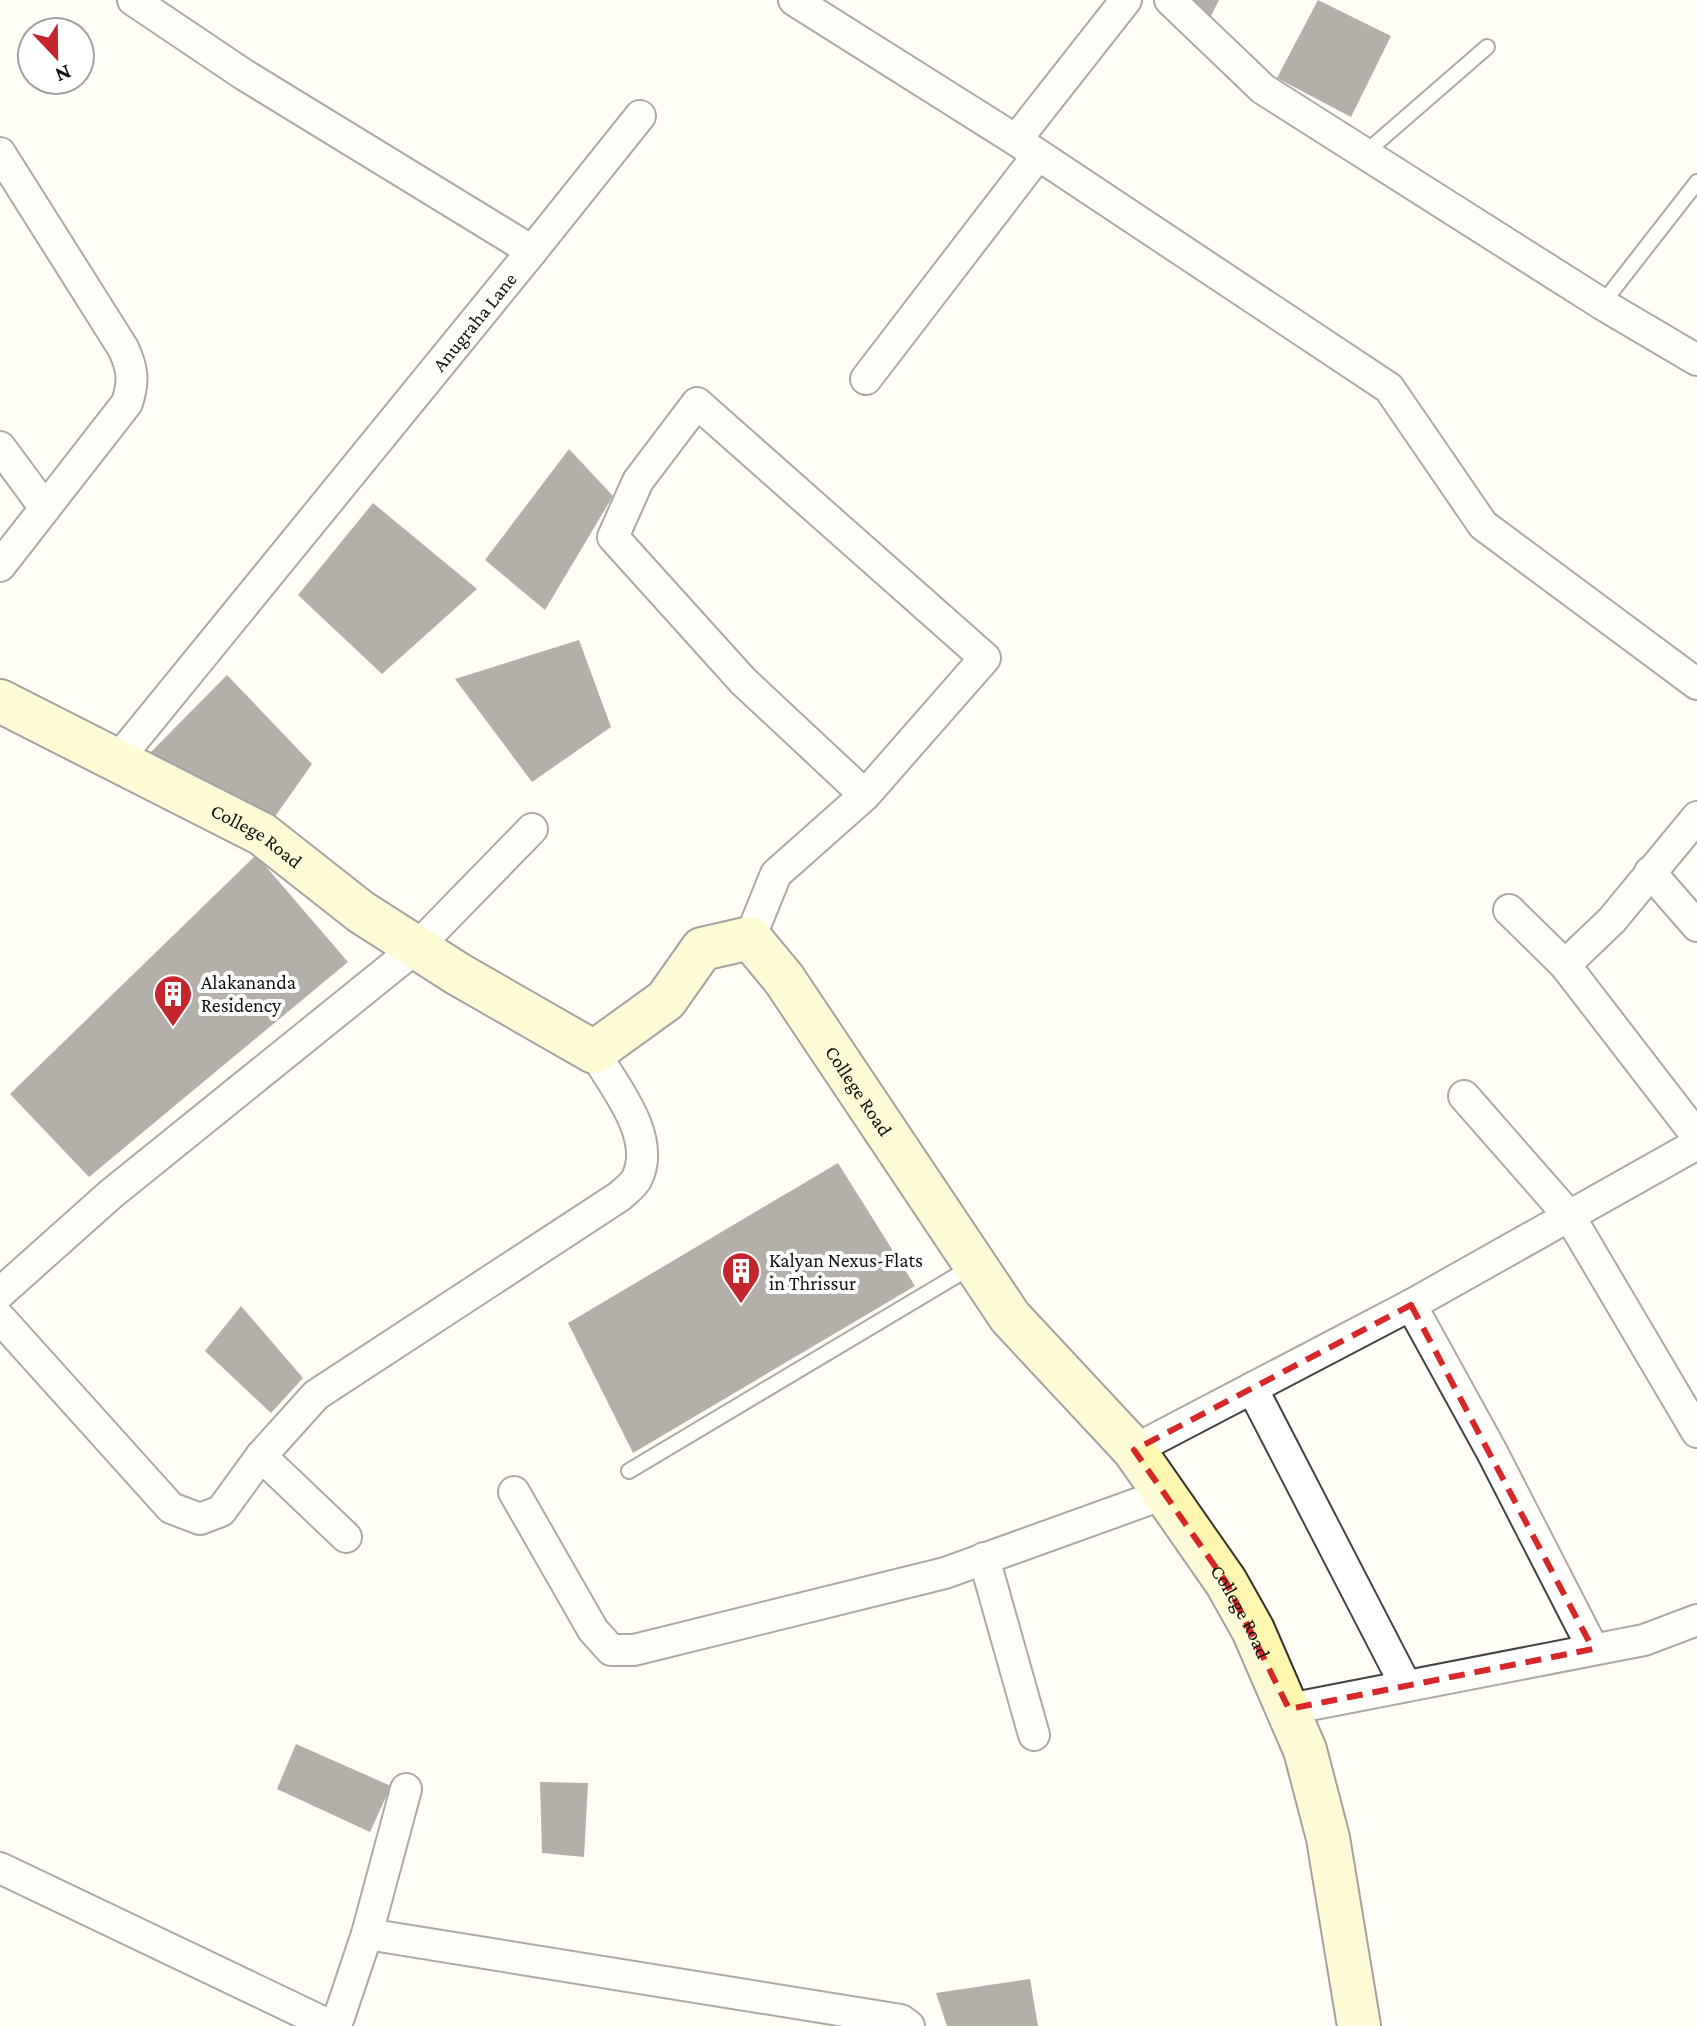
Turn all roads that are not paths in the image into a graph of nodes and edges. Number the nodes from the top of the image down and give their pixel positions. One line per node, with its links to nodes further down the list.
1 (133, 0): 11 (street, Anugraha Lane)
2 (794, 0): 7 (street)
3 (1126, 0): 7 (street)
4 (1170, 0): 9 (street)
5 (1487, 47): 9 (lane)
6 (640, 116): 11 (street)
7 (1027, 147): 14 (street); 18 (street)
8 (0, 153): 16 (street)
9 (1365, 153): 12 (street)
10 (1697, 182): 12 (lane)
11 (532, 251): 20 (street, Anugraha Lane)
12 (1602, 304): 13 (street)
13 (1697, 360)
14 (866, 379)
15 (0, 447): 16 (street)
16 (45, 508): 17 (street)
17 (0, 566)
18 (1697, 684)
19 (0, 701): 20 (street, College Road)
20 (118, 759): 28 (street, College Road)
21 (865, 795): 21 (street); 27 (street)
22 (1697, 817): 24 (street)
23 (532, 829): 28 (street)
24 (1650, 872): 26 (street); 29 (street)
25 (1509, 910): 29 (street)
26 (1697, 926)
27 (750, 938): 30 (street); 35 (street, College Road)
28 (417, 947): 30 (street, College Road); 36 (street)
29 (1565, 965): 32 (street)
30 (594, 1052): 42 (street)
31 (1464, 1096): 34 (street)
32 (1697, 1136)
33 (1697, 1144): 34 (street)
34 (1570, 1217): 37 (street); 40 (street)
35 (975, 1265): 41 (street, College Road); 43 (lane)
36 (0, 1293)
37 (1411, 1305): 39 (street); 49 (street)
38 (0, 1318): 42 (street)
39 (1252, 1388): 41 (street); 50 (street)
40 (1697, 1432)
41 (1134, 1450): 45 (street, College Road)
42 (261, 1456): 46 (street)
43 (629, 1471)
44 (514, 1492): 47 (street)
45 (1164, 1494): 47 (street); 51 (street, College Road)
46 (346, 1537)
47 (984, 1558): 52 (street)
48 (1697, 1620): 49 (street)
49 (1593, 1649): 50 (street)
50 (1406, 1686): 51 (street)
51 (1289, 1709): 58 (street, College Road)
52 (1034, 1735)
53 (406, 1789): 55 (street)
54 (0, 1868): 56 (street)
55 (367, 1934): 56 (street); 57 (street)
56 (334, 2026)
57 (909, 2026)
58 (1359, 2026)

